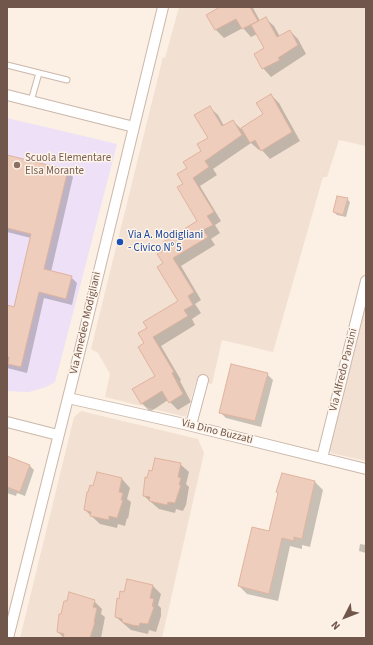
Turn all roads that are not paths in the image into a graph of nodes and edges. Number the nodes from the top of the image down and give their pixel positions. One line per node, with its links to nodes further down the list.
1 (162, 7): 7 (street, Via Amedeo Modigliani)
2 (7, 64): 3 (lane)
3 (39, 73): 4 (lane); 6 (lane)
4 (67, 80)
5 (7, 95): 6 (street)
6 (31, 101): 7 (street)
7 (134, 127): 10 (street, Via Amedeo Modigliani)
8 (366, 281): 14 (street, Via Alfredo Panzini)
9 (203, 380): 12 (street)
10 (68, 398): 12 (street, Via Dino Buzzati); 13 (street, Via Amedeo Modigliani)
11 (7, 422): 13 (street)
12 (191, 426): 14 (street, Via Dino Buzzati)
13 (58, 435): 16 (street, Via Amedeo Modigliani)
14 (322, 458): 15 (street, Via Dino Buzzati)
15 (366, 469)
16 (8, 638)

